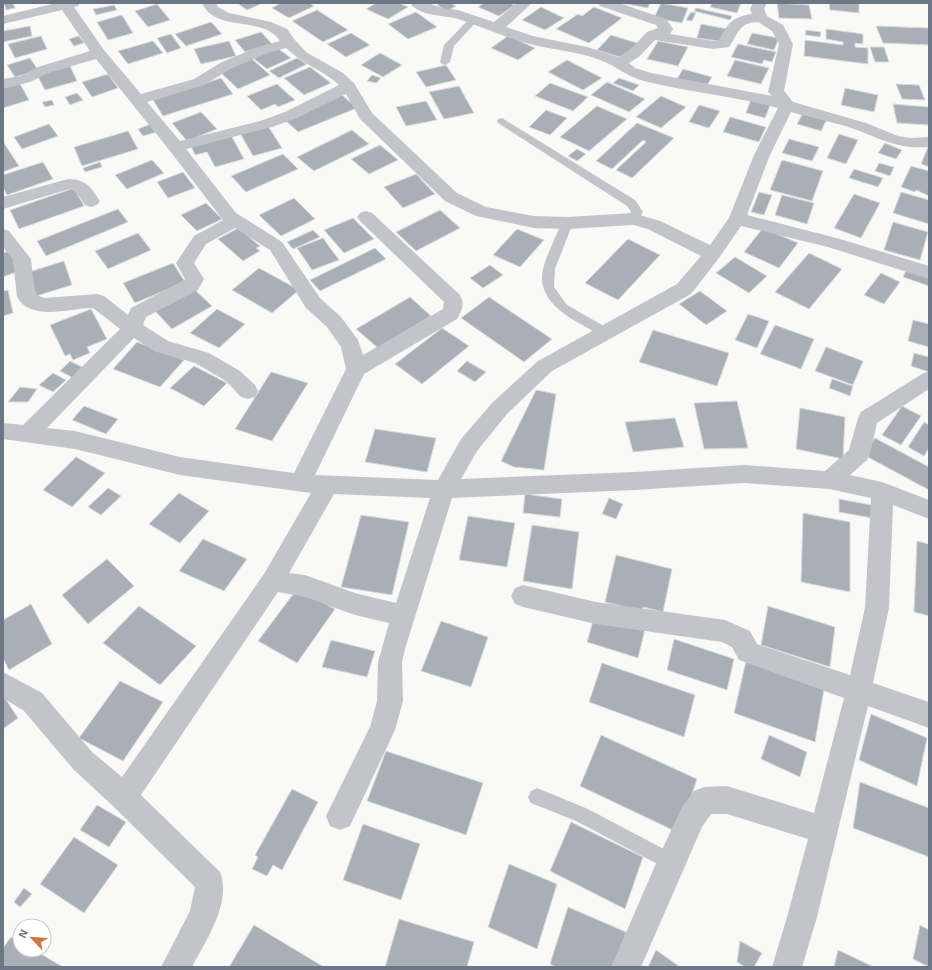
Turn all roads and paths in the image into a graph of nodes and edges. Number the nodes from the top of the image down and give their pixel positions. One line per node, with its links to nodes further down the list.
1 (209, 3): 12 (street)
2 (417, 3): 7 (street)
3 (525, 3): 10 (street)
4 (607, 3): 11 (street)
5 (760, 3): 8 (street)
6 (69, 4): 9 (street); 13 (street)
7 (467, 13): 10 (street); 14 (lane)
8 (761, 18): 11 (street); 19 (street)
9 (3, 20)
10 (496, 28): 15 (street)
11 (652, 35): 15 (street)
12 (289, 43): 17 (street); 18 (street)
13 (99, 53): 16 (street); 18 (street)
14 (445, 62)
15 (619, 63): 19 (street)
16 (3, 84)
17 (349, 86): 22 (street); 29 (street)
18 (137, 100): 22 (street)
19 (787, 105): 21 (street); 27 (street)
20 (502, 122): 26 (lane)
21 (929, 142)
22 (176, 147): 28 (street)
23 (91, 202): 24 (street)
24 (3, 203)
25 (366, 217): 35 (street)
26 (633, 219): 29 (street); 31 (street)
27 (737, 219): 31 (street); 32 (street)
28 (236, 220): 33 (street); 35 (street)
29 (567, 223): 34 (lane)
30 (3, 235): 33 (street)
31 (713, 254): 34 (street)
32 (929, 273)
33 (132, 328): 37 (street); 39 (street)
34 (607, 333): 43 (street)
35 (356, 369): 41 (street)
36 (929, 379): 40 (street)
37 (248, 391)
38 (3, 431): 39 (street)
39 (27, 435): 41 (street)
40 (829, 480): 43 (street); 44 (street)
41 (300, 483): 42 (street)
42 (328, 484): 43 (street); 46 (street)
43 (444, 489): 48 (street)
44 (882, 491): 45 (street); 50 (street)
45 (929, 510)
46 (272, 581): 48 (street); 53 (street)
47 (523, 596): 50 (street)
48 (404, 616): 54 (street)
49 (3, 684): 53 (street)
50 (859, 690): 51 (street); 55 (street)
51 (929, 715)
52 (537, 796): 56 (lane)
53 (124, 797): 57 (street)
54 (340, 816)
55 (823, 830): 56 (street); 59 (street)
56 (671, 862): 58 (street)
57 (176, 967)
58 (626, 967)
59 (787, 967)

